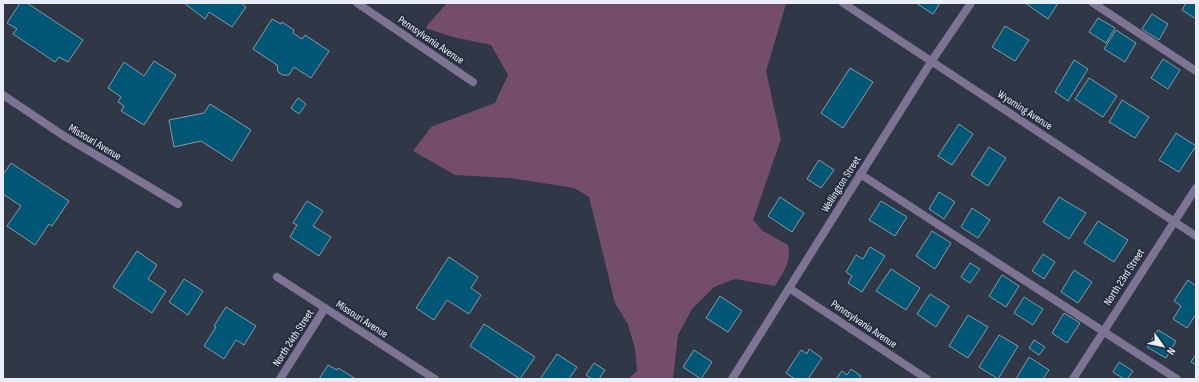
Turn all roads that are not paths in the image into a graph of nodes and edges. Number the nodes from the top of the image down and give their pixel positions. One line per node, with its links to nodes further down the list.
1 (357, 3): 7 (street, Pennsylvania Avenue)
2 (843, 3): 5 (street, Wyoming Avenue)
3 (971, 3): 5 (street, Wellington Street)
4 (1093, 3): 6 (street)
5 (931, 62): 9 (street, Wellington Street); 12 (street, Wyoming Avenue)
6 (1196, 70)
7 (473, 82)
8 (3, 95): 11 (street, Missouri Avenue)
9 (860, 174): 15 (street, Wellington Street); 17 (street)
10 (1196, 188): 12 (street, North 23rd Street)
11 (178, 204)
12 (1174, 221): 13 (street, Wyoming Avenue); 17 (street, North 23rd Street)
13 (1196, 236)
14 (277, 277): 16 (street, Missouri Avenue)
15 (789, 288): 20 (street, Wellington Street); 21 (street, Pennsylvania Avenue)
16 (325, 308): 18 (street, North 24th Street); 19 (street, Missouri Avenue)
17 (1103, 330): 22 (street, North 23rd Street); 23 (street)
18 (280, 379)
19 (436, 379)
20 (732, 379)
21 (926, 379)
22 (1073, 379)
23 (1177, 379)

